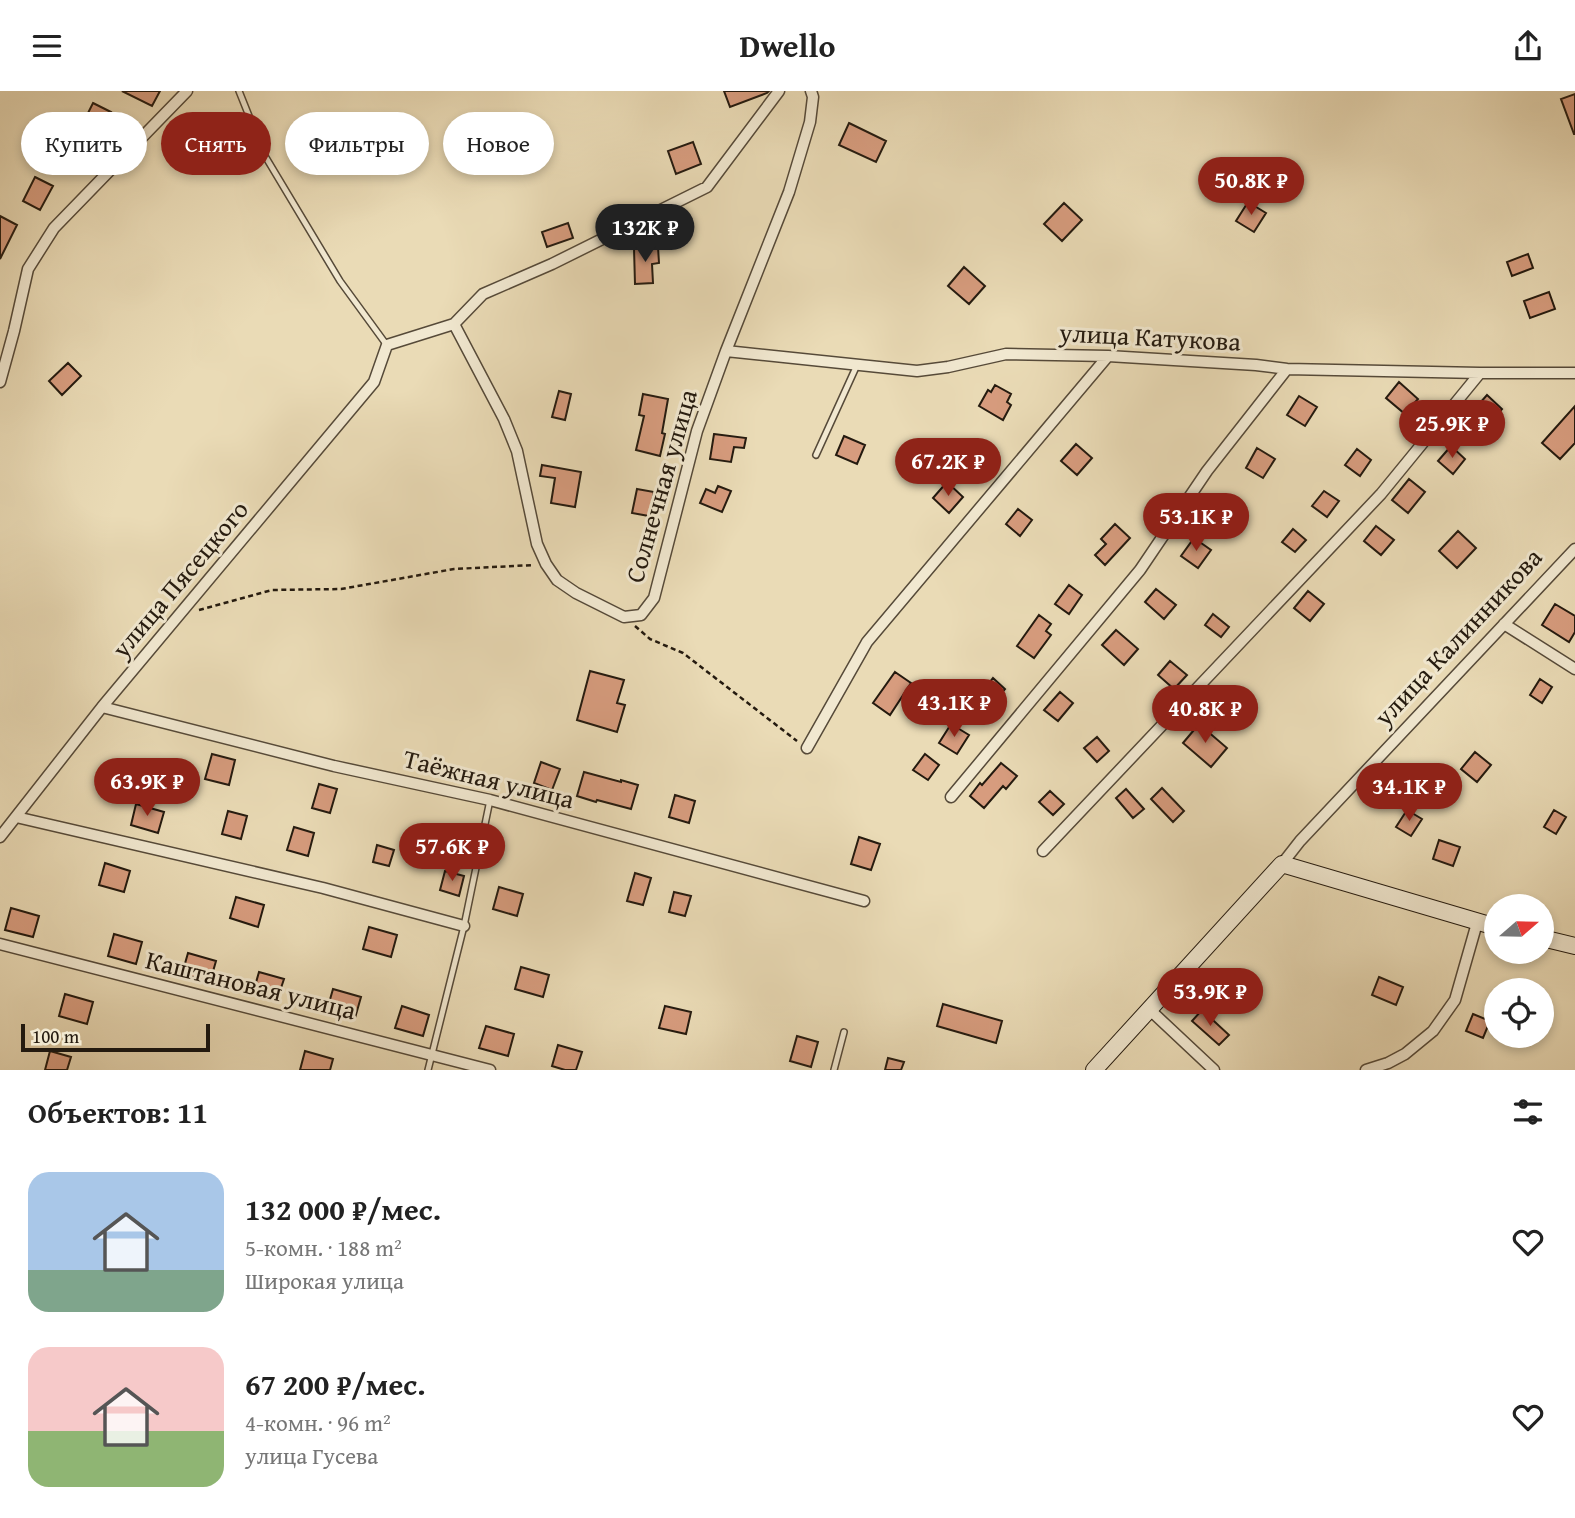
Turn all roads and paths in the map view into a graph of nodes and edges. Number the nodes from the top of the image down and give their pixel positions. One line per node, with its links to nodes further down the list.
1 (187, 91): 13 (street)
2 (239, 91): 6 (lane)
3 (779, 91): 5 (street)
4 (811, 91): 7 (street, Солнечная улица)
5 (454, 324): 6 (street); 16 (street)
6 (387, 345): 17 (street, улица Пясецкого)
7 (726, 351): 9 (street, улица Катукова); 18 (street, Солнечная улица)
8 (1108, 356): 9 (street, улица Катукова); 10 (street, улица Катукова); 22 (street)
9 (857, 365): 14 (lane)
10 (1287, 369): 11 (street, улица Катукова); 23 (street)
11 (1480, 373): 12 (street, улица Катукова); 27 (street)
12 (1575, 373)
13 (0, 382)
14 (816, 455)
15 (1575, 549): 19 (street, улица Калинникова)
16 (546, 564): 17 (path); 18 (street)
17 (179, 615): 21 (street, улица Пясецкого)
18 (624, 617): 22 (path)
19 (1504, 624): 20 (street); 28 (street, улица Калинникова)
20 (1575, 669)
21 (102, 707): 24 (street, Таёжная улица); 25 (street, улица Пясецкого)
22 (807, 748)
23 (951, 797)
24 (490, 800): 29 (street, Таёжная улица); 32 (lane)
25 (16, 817): 26 (street, улица Пясецкого); 32 (street)
26 (0, 837)
27 (1043, 851)
28 (1282, 864): 30 (main road); 36 (main road, улица Калинникова)
29 (864, 901)
30 (1477, 923): 31 (main road); 44 (street)
31 (1484, 924)
32 (464, 926): 38 (lane)
33 (1554, 941): 35 (main road)
34 (0, 944): 38 (street, Каштановая улица)
35 (1575, 946)
36 (1149, 1009): 42 (main road, улица Калинникова); 43 (street)
37 (844, 1033): 41 (lane)
38 (431, 1055): 39 (lane); 40 (street, Каштановая улица)
39 (428, 1070)
40 (490, 1070)
41 (834, 1070)
42 (1094, 1070)
43 (1214, 1070)
44 (1366, 1070)

